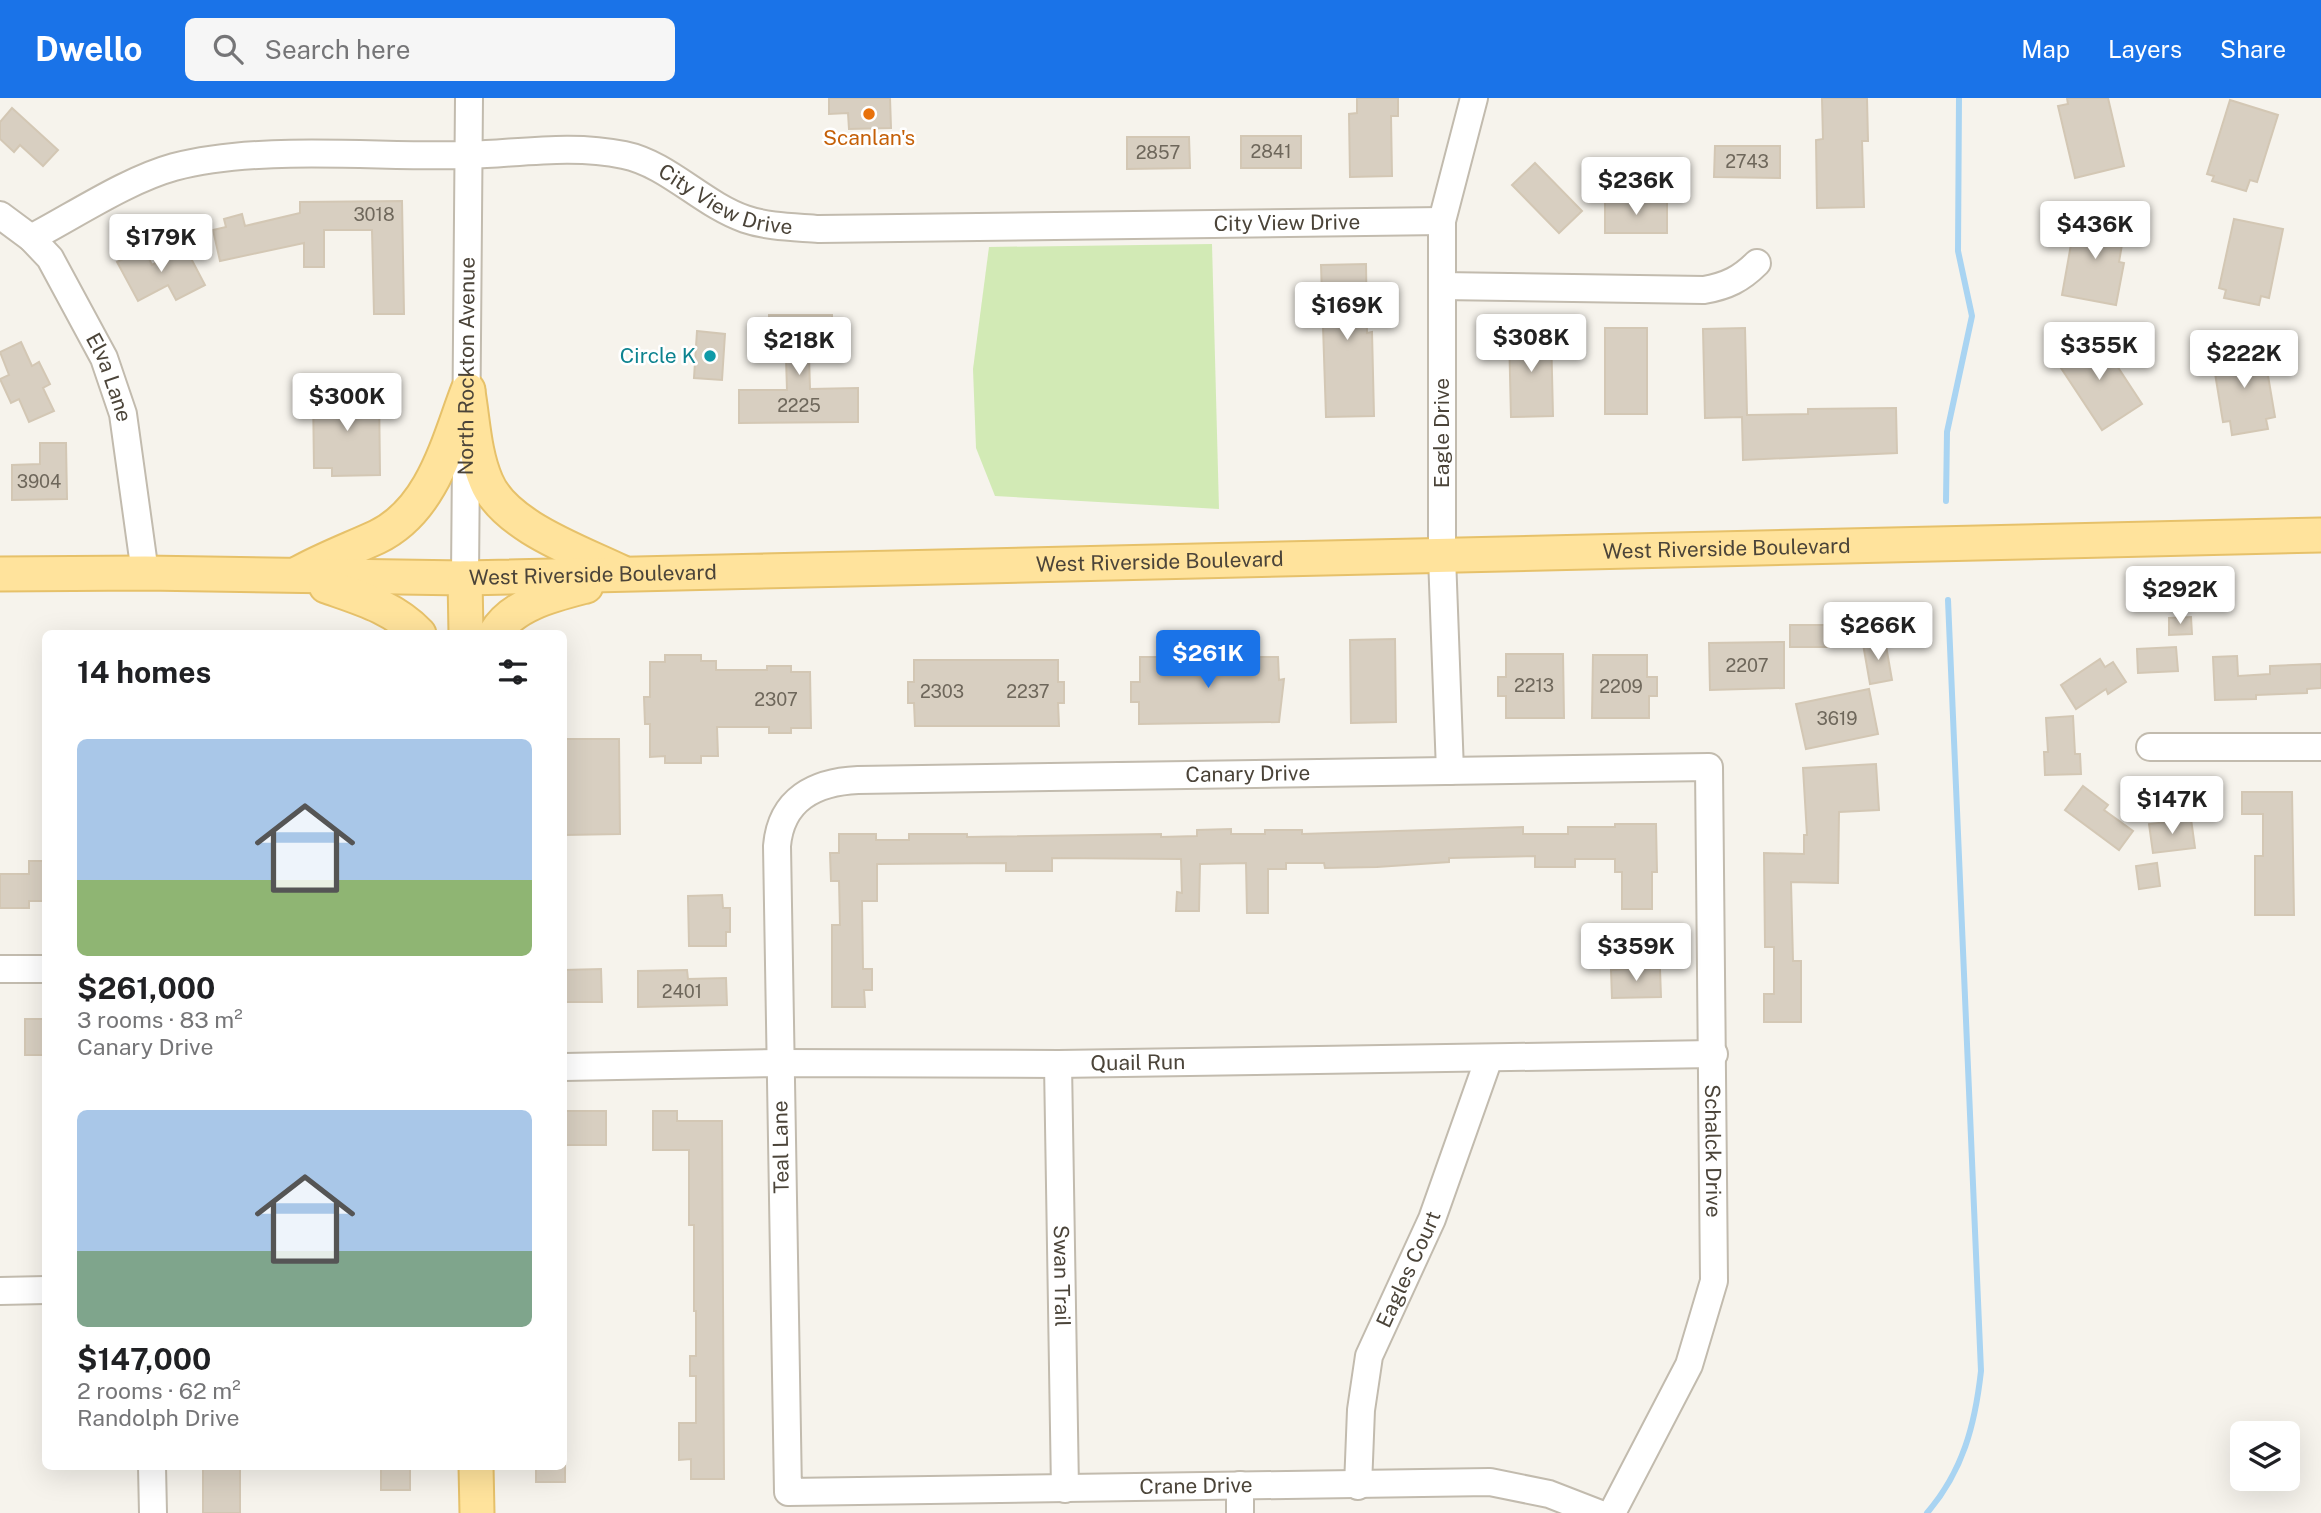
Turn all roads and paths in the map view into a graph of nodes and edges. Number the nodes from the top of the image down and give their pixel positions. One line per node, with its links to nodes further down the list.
1 (469, 98): 3 (street, North Rockton Avenue)
2 (1474, 98): 5 (street, Eagle Drive)
3 (469, 155): 5 (street, City View Drive); 6 (street, City View Drive); 9 (street, North Rockton Avenue)
4 (0, 215): 6 (street, Elva Lane)
5 (1442, 221): 8 (street, Eagle Drive)
6 (32, 238): 12 (street, Elva Lane)
7 (1758, 262): 8 (street)
8 (1442, 286): 11 (street, Eagle Drive)
9 (468, 390): 14 (main road); 15 (main road); 16 (street, North Rockton Avenue)
10 (2321, 535): 11 (main road, West Riverside Boulevard)
11 (1442, 557): 15 (main road, West Riverside Boulevard); 23 (street, Eagle Drive)
12 (145, 573): 13 (main road, West Riverside Boulevard); 14 (main road, West Riverside Boulevard)
13 (0, 574)
14 (293, 575): 16 (main road, West Riverside Boulevard); 17 (main road)
15 (626, 575): 16 (main road, West Riverside Boulevard); 19 (main road)
16 (465, 578): 18 (main road, North Rockton Avenue)
17 (415, 630)
18 (466, 630)
19 (497, 630)
20 (2150, 747): 21 (street)
21 (2321, 747)
22 (1709, 767): 23 (street, Canary Drive); 27 (street, Schalck Drive)
23 (1450, 771): 24 (street, Canary Drive)
24 (794, 806): 29 (street, Teal Lane)
25 (0, 969): 26 (street)
26 (42, 969)
27 (1714, 1054): 28 (street, Quail Run); 44 (street, Schalck Drive)
28 (1489, 1058): 30 (street, Quail Run); 37 (street, Eagles Court)
29 (779, 1063): 30 (street, Quail Run); 31 (street, Quail Run); 39 (street, Teal Lane)
30 (1058, 1064): 38 (street, Swan Trail)
31 (567, 1067)
32 (42, 1290): 33 (street)
33 (0, 1291)
34 (152, 1470): 40 (street)
35 (476, 1470): 41 (main road)
36 (1240, 1485): 37 (street, Crane Drive); 38 (street, Crane Drive); 42 (street)
37 (1359, 1486): 43 (street, Crane Drive)
38 (1065, 1489): 39 (street, Crane Drive)
39 (788, 1492)
40 (153, 1513)
41 (477, 1513)
42 (1240, 1513)
43 (1598, 1513)
44 (1612, 1513)

